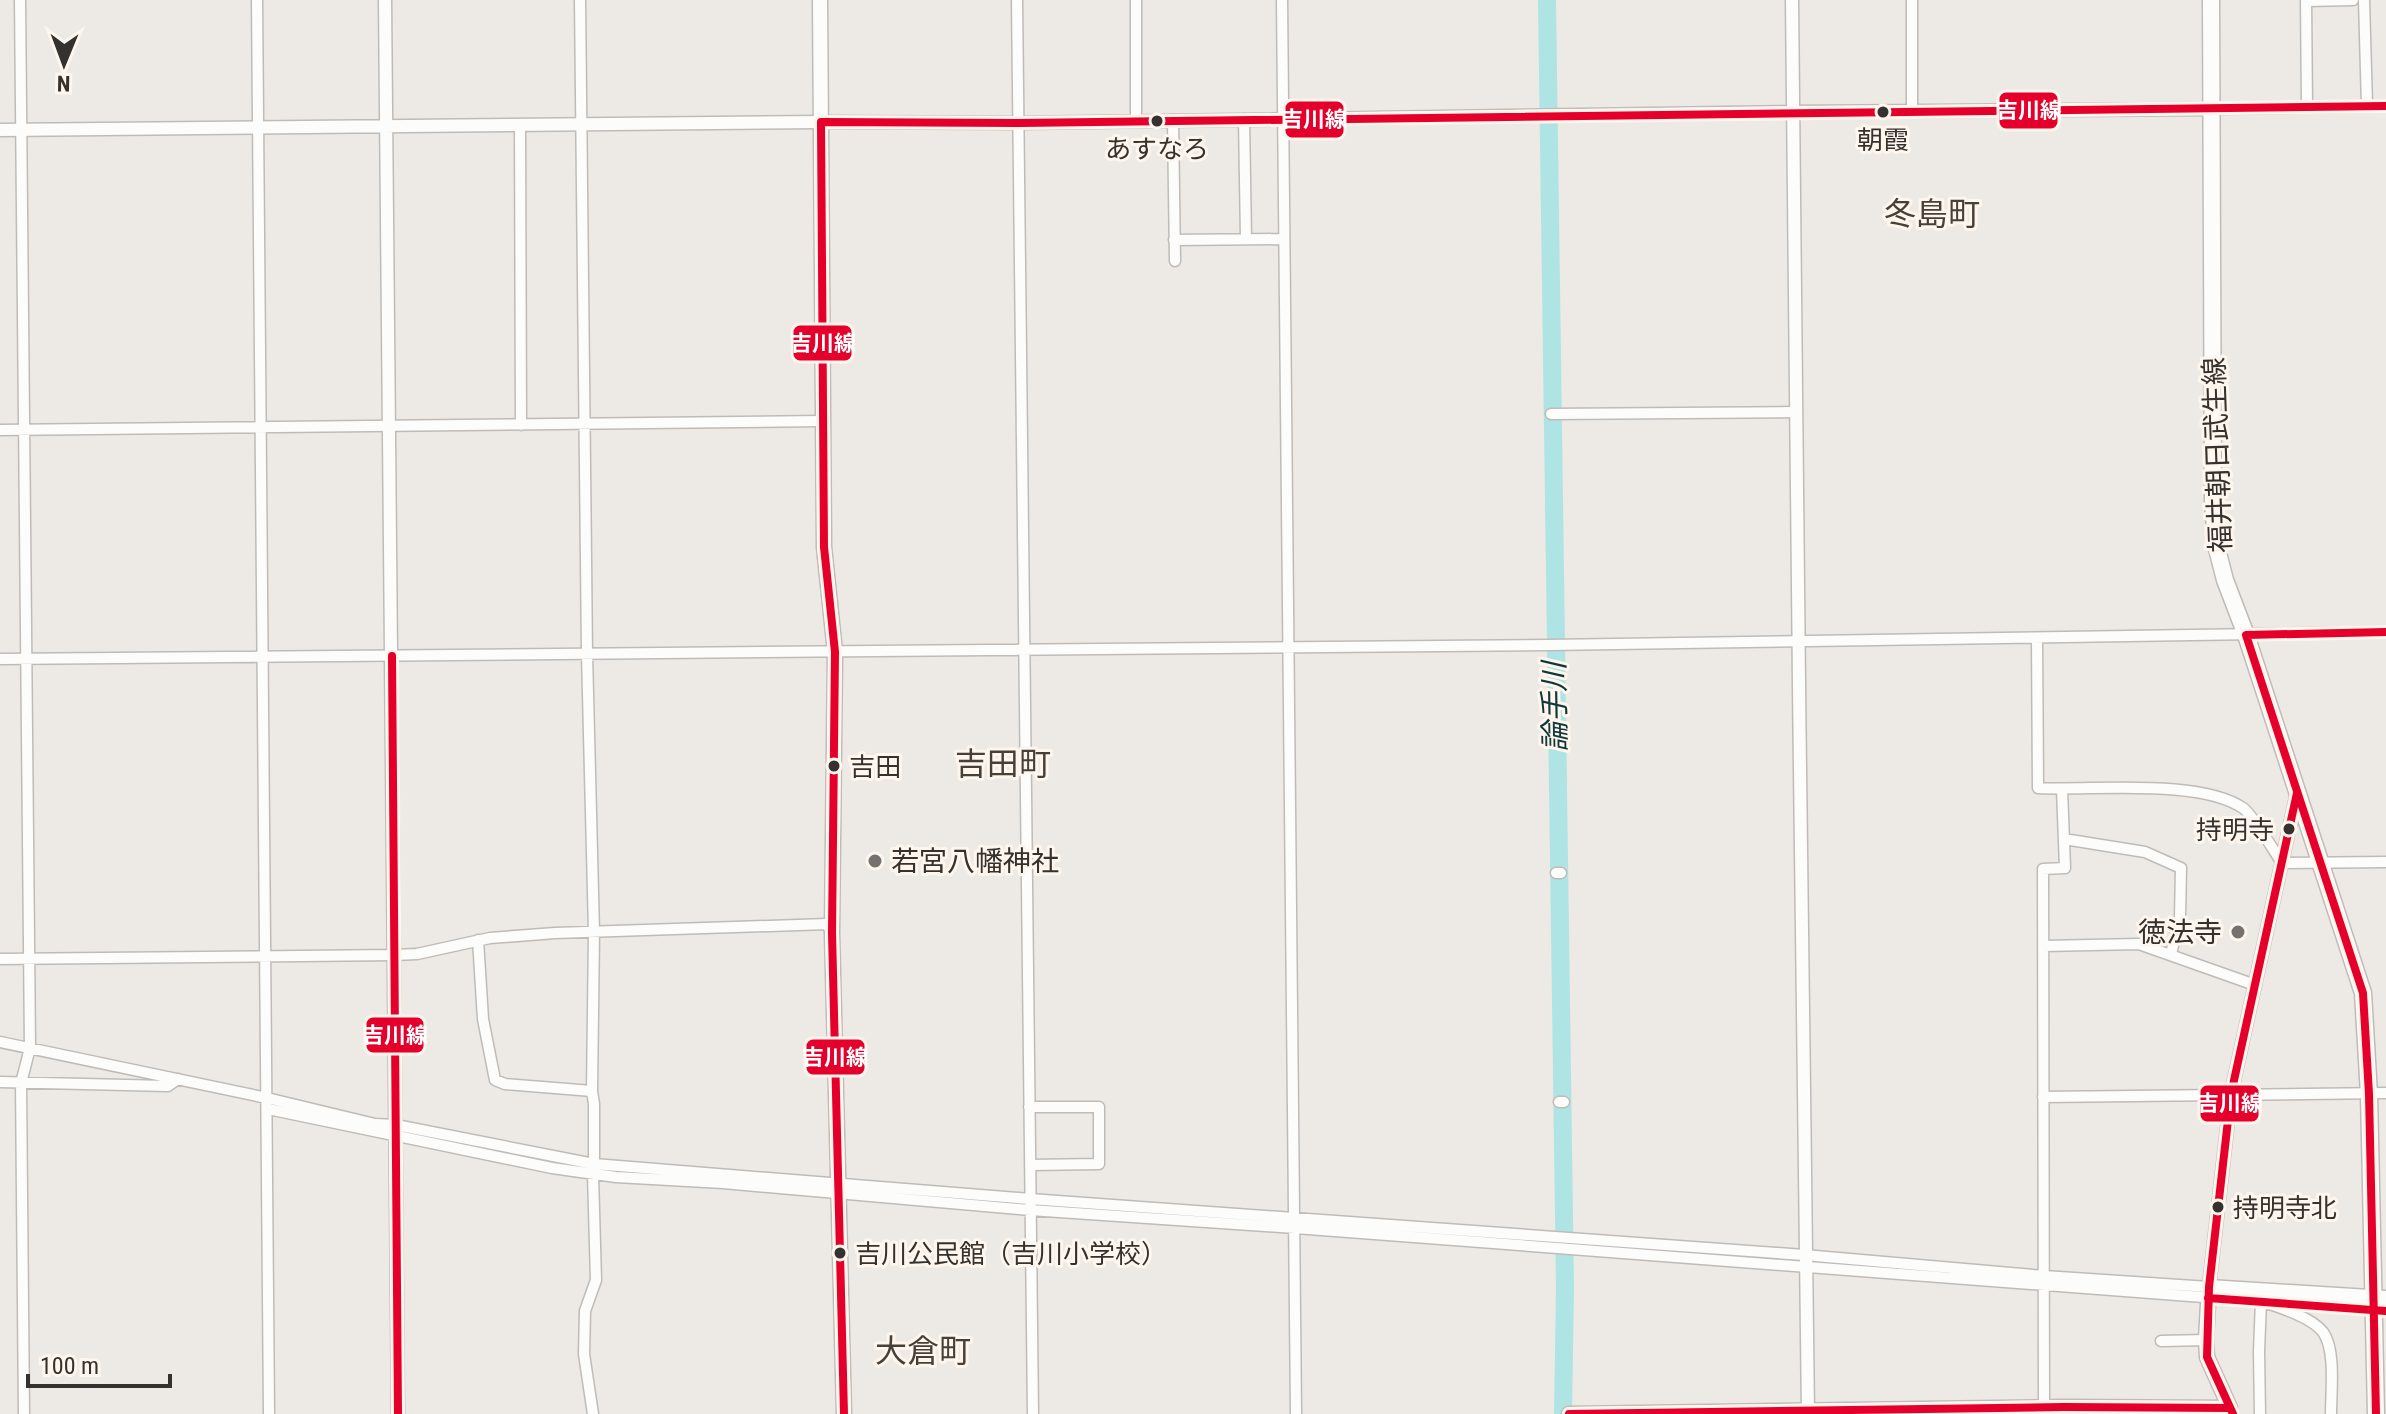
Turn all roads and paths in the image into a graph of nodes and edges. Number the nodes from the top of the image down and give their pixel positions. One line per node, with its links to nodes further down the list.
1 (20, 0): 32 (street)
2 (257, 0): 30 (street)
3 (385, 0): 29 (street)
4 (580, 0): 28 (street)
5 (820, 0): 25 (main road)
6 (1017, 0): 26 (street)
7 (1136, 0): 24 (street)
8 (1282, 0): 22 (street)
9 (1792, 0): 20 (street)
10 (1912, 0): 19 (street)
11 (2211, 0): 18 (main road, 福井朝日武生線)
12 (2306, 0): 13 (street); 17 (street)
13 (2353, 0)
14 (2364, 0): 15 (street)
15 (2367, 106): 16 (street); 17 (street)
16 (2386, 106)
17 (2307, 107): 18 (street)
18 (2210, 109): 19 (street); 47 (main road, 福井朝日武生線)
19 (1912, 111): 20 (street)
20 (1793, 112): 22 (street); 37 (street)
21 (1244, 119): 22 (street); 23 (street); 33 (street)
22 (1283, 119): 34 (street)
23 (1173, 120): 24 (street); 35 (street)
24 (1136, 121): 26 (street)
25 (821, 122): 26 (street); 28 (street); 39 (main road)
26 (1020, 123): 51 (street)
27 (520, 125): 28 (street); 29 (street); 41 (street)
28 (581, 125): 40 (street)
29 (386, 126): 30 (street); 42 (street)
30 (258, 127): 32 (street); 43 (street)
31 (0, 130): 32 (street)
32 (20, 130): 45 (street)
33 (1246, 239): 34 (street); 35 (street)
34 (1284, 239): 50 (street)
35 (1174, 240): 36 (street)
36 (1175, 261)
37 (1796, 412): 38 (street); 49 (street)
38 (1554, 414)
39 (822, 421): 40 (street); 52 (main road)
40 (584, 424): 41 (street); 53 (street)
41 (521, 425): 42 (street)
42 (390, 426): 43 (street); 54 (street)
43 (261, 428): 45 (street); 55 (street)
44 (0, 430): 45 (street)
45 (24, 430): 56 (street)
46 (2386, 632): 47 (street)
47 (2246, 635): 48 (street); 59 (main road, 福井朝日武生線)
48 (2037, 638): 49 (street); 58 (street)
49 (1799, 642): 50 (street); 92 (street)
50 (1289, 646): 51 (street); 91 (street)
51 (1023, 650): 52 (street); 85 (street)
52 (835, 652): 53 (street); 65 (main road)
53 (587, 654): 54 (street); 64 (street)
54 (392, 656): 55 (street); 69 (street)
55 (264, 657): 56 (street); 70 (street)
56 (25, 658): 57 (street); 72 (street)
57 (0, 659)
58 (2062, 789): 60 (street); 62 (street)
59 (2297, 793): 62 (street); 63 (main road, 福井朝日武生線)
60 (2064, 839): 67 (street); 68 (street)
61 (2386, 862): 63 (street)
62 (2282, 863): 63 (street); 73 (street)
63 (2322, 863): 82 (main road, 福井朝日武生線)
64 (594, 932): 65 (street); 66 (street); 79 (street)
65 (832, 933): 89 (main road)
66 (478, 940): 69 (street); 79 (street)
67 (2043, 946): 68 (street); 83 (street)
68 (2171, 954): 73 (street)
69 (394, 955): 70 (street); 86 (street)
70 (266, 957): 72 (street); 84 (street)
71 (0, 959): 72 (street)
72 (28, 959): 75 (street)
73 (2255, 985): 81 (street)
74 (0, 1042): 75 (street)
75 (30, 1048): 76 (street); 78 (street)
76 (178, 1079): 78 (street); 84 (street)
77 (0, 1082): 78 (street)
78 (21, 1083): 105 (street)
79 (592, 1091): 88 (street)
80 (2386, 1093): 82 (street)
81 (2231, 1094): 82 (street); 83 (street); 94 (street)
82 (2369, 1094): 96 (main road, 福井朝日武生線)
83 (2043, 1097): 93 (street)
84 (268, 1104): 86 (street); 106 (street)
85 (1029, 1107): 87 (street); 87 (street)
86 (396, 1130): 88 (street); 107 (street)
87 (1030, 1165): 90 (street)
88 (594, 1169): 89 (street); 108 (street)
89 (839, 1189): 90 (street); 109 (main road)
90 (1030, 1204): 91 (street); 110 (street)
91 (1295, 1223): 92 (street); 111 (street)
92 (1804, 1261): 93 (street); 103 (street)
93 (2044, 1281): 94 (street); 99 (street)
94 (2209, 1292): 95 (street); 96 (main road); 97 (main road)
95 (2261, 1301): 96 (street); 113 (street); 114 (street)
96 (2379, 1304): 115 (main road, 福井朝日武生線)
97 (2206, 1340): 98 (street); 102 (main road)
98 (2161, 1341)
99 (2044, 1407): 100 (main road); 104 (main road)
100 (2063, 1410): 101 (main road)
101 (2173, 1411): 102 (main road)
102 (2232, 1411)
103 (1808, 1412): 104 (main road); 112 (main road)
104 (1904, 1412)
105 (24, 1414)
106 (269, 1414)
107 (398, 1414)
108 (593, 1414)
109 (844, 1414)
110 (1033, 1414)
111 (1296, 1414)
112 (1569, 1414)
113 (2260, 1414)
114 (2331, 1414)
115 (2376, 1414)

